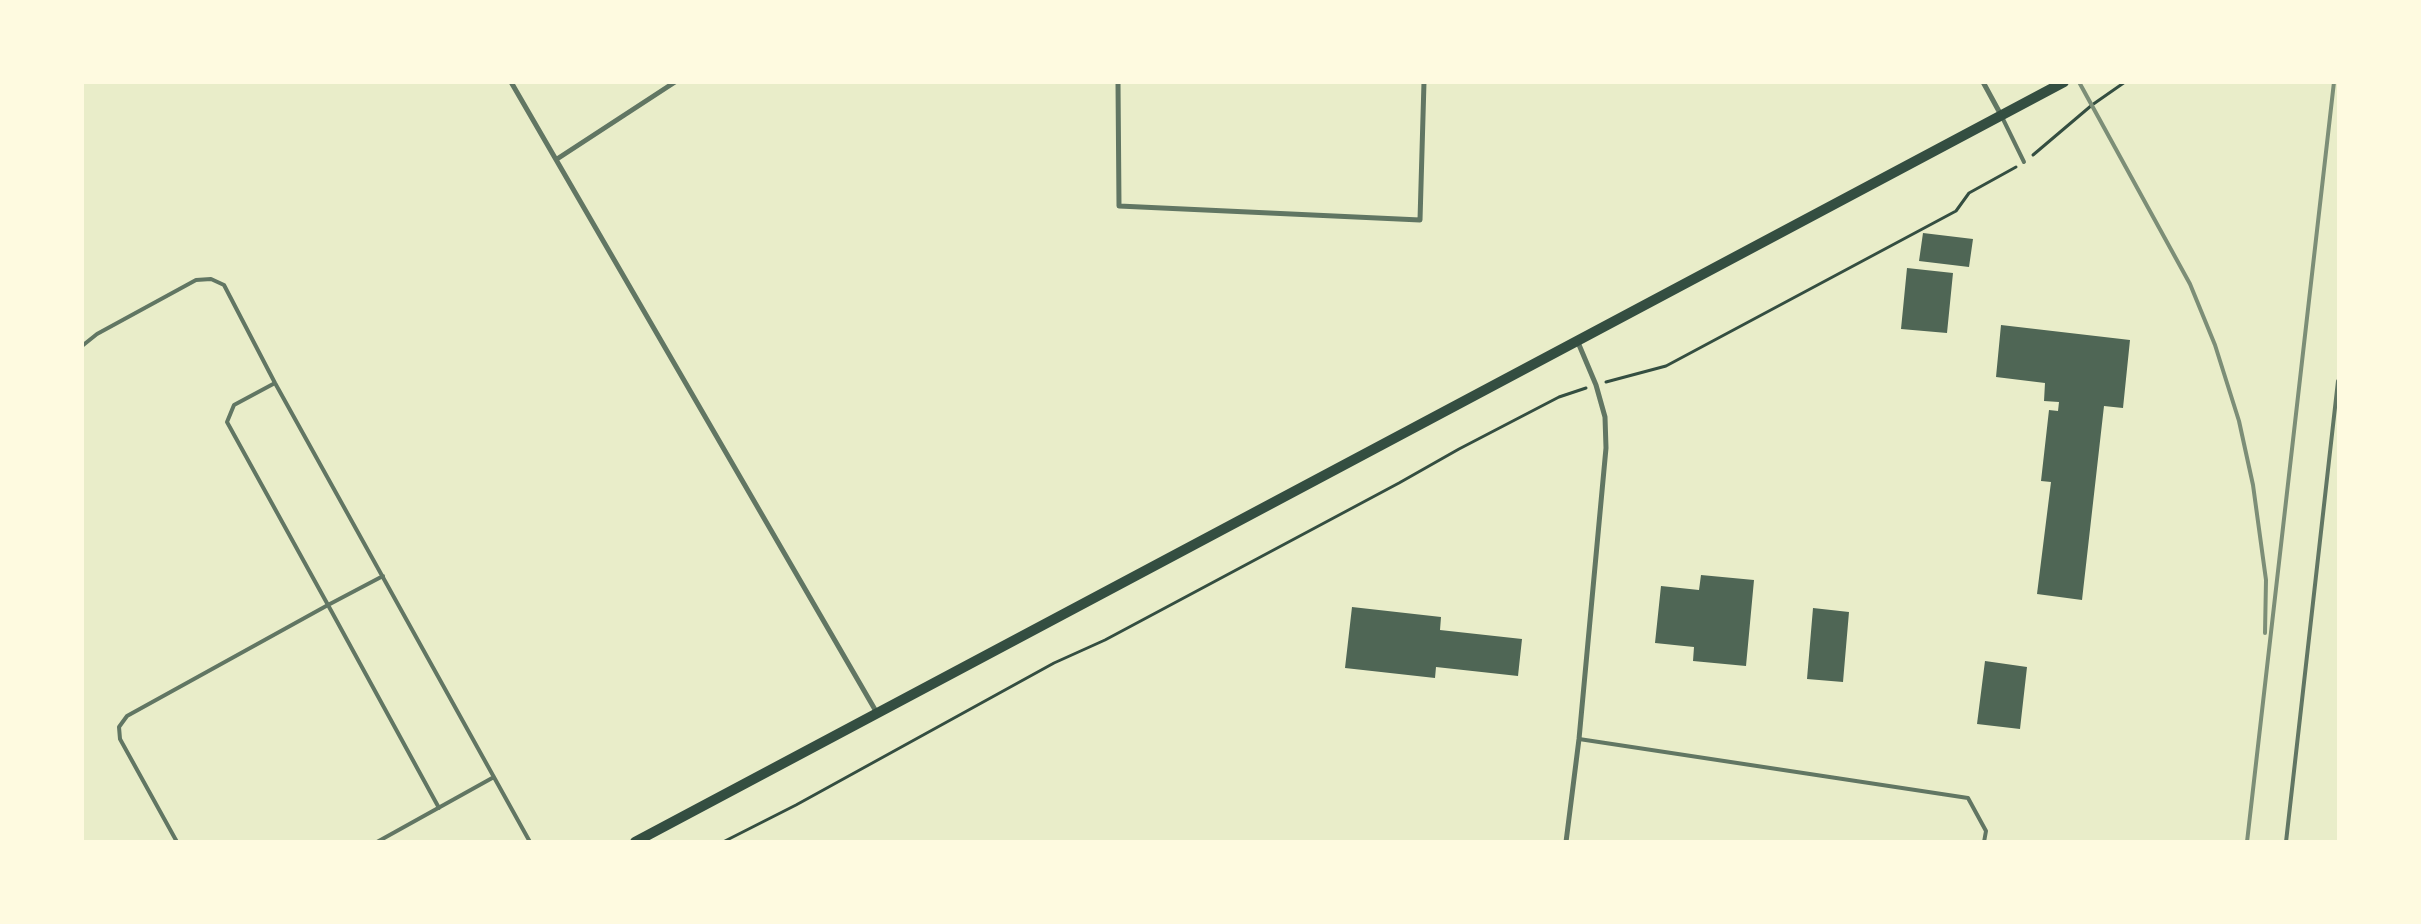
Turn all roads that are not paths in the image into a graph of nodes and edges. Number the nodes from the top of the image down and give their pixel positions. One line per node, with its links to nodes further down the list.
1 (511, 82): 8 (street)
2 (675, 82): 8 (street)
3 (1118, 82): 4 (street)
4 (1424, 82)
5 (1983, 82): 7 (street)
6 (2064, 82): 7 (main road)
7 (2001, 115): 9 (lane); 10 (main road)
8 (557, 159): 16 (street)
9 (2024, 162)
10 (1577, 340): 16 (main road); 17 (street)
11 (82, 346): 13 (lane)
12 (2338, 381): 26 (lane)
13 (275, 383): 14 (lane); 15 (lane)
14 (383, 576): 15 (lane); 18 (lane)
15 (328, 605): 19 (lane); 20 (lane)
16 (877, 713): 23 (main road)
17 (1579, 740): 24 (street); 25 (lane)
18 (494, 777): 19 (lane); 22 (lane)
19 (439, 808): 21 (lane)
20 (177, 842)
21 (377, 842)
22 (530, 842)
23 (636, 842)
24 (1566, 842)
25 (1984, 842)
26 (2286, 842)

